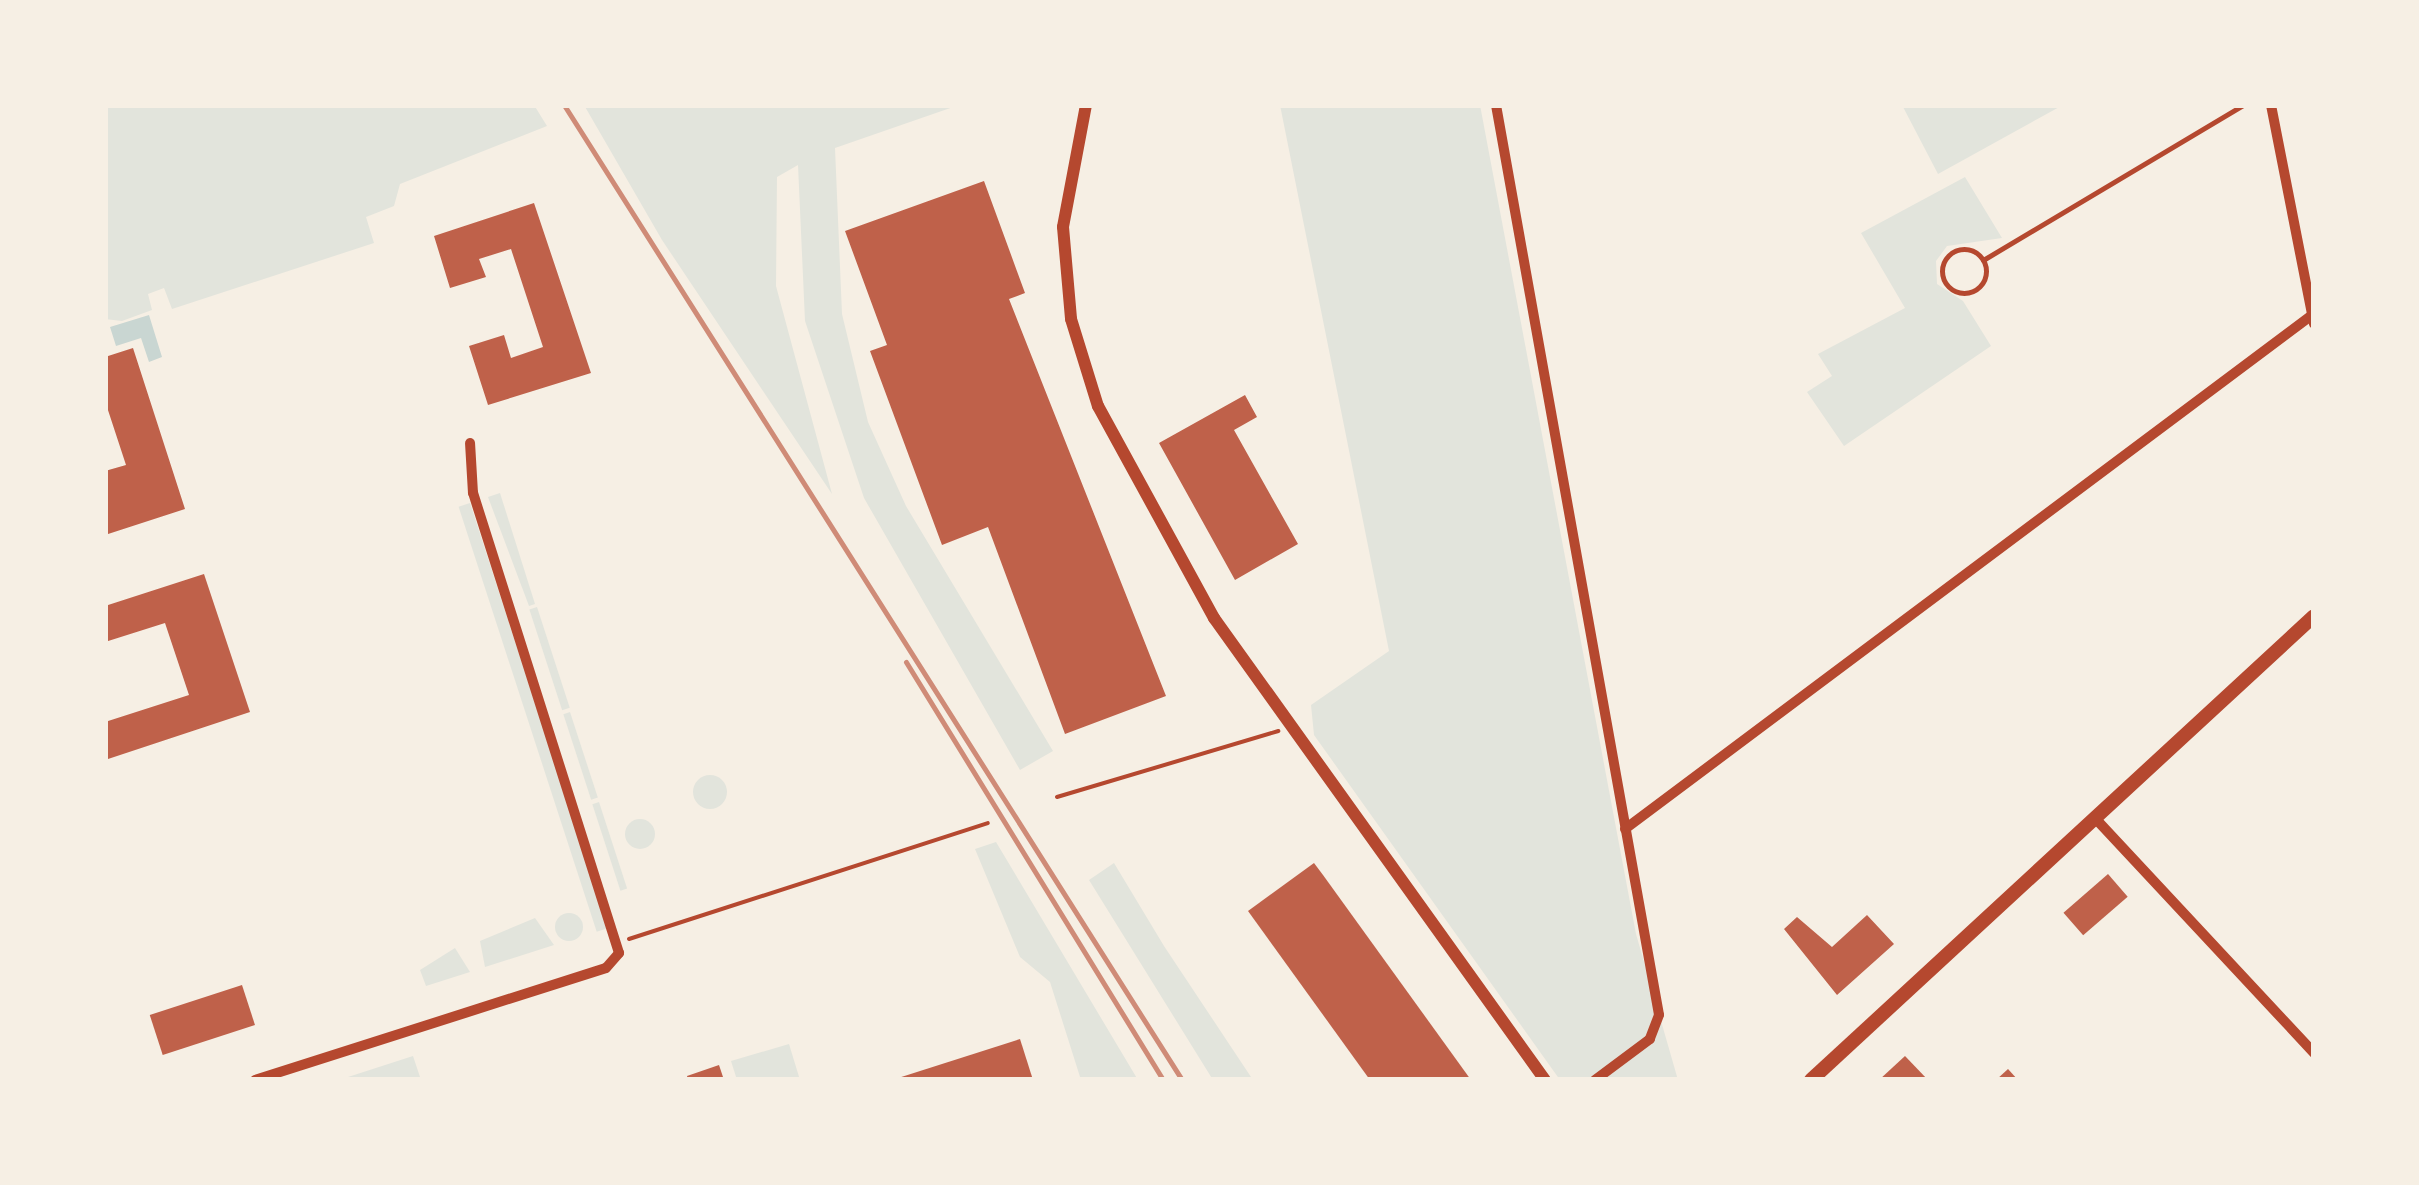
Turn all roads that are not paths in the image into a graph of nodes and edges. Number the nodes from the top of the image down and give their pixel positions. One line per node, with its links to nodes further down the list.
1 (1086, 105): 13 (street)
2 (1496, 105): 10 (street)
3 (2242, 105): 5 (lane)
4 (2271, 105): 6 (street)
5 (1982, 260): 5 (lane)
6 (2313, 319): 10 (street)
7 (470, 443): 12 (street)
8 (2314, 616): 9 (main road)
9 (2094, 817): 11 (street); 15 (main road)
10 (1625, 829): 14 (street)
11 (2314, 1053)
12 (255, 1080)
13 (1545, 1080)
14 (1595, 1080)
15 (1811, 1080)

